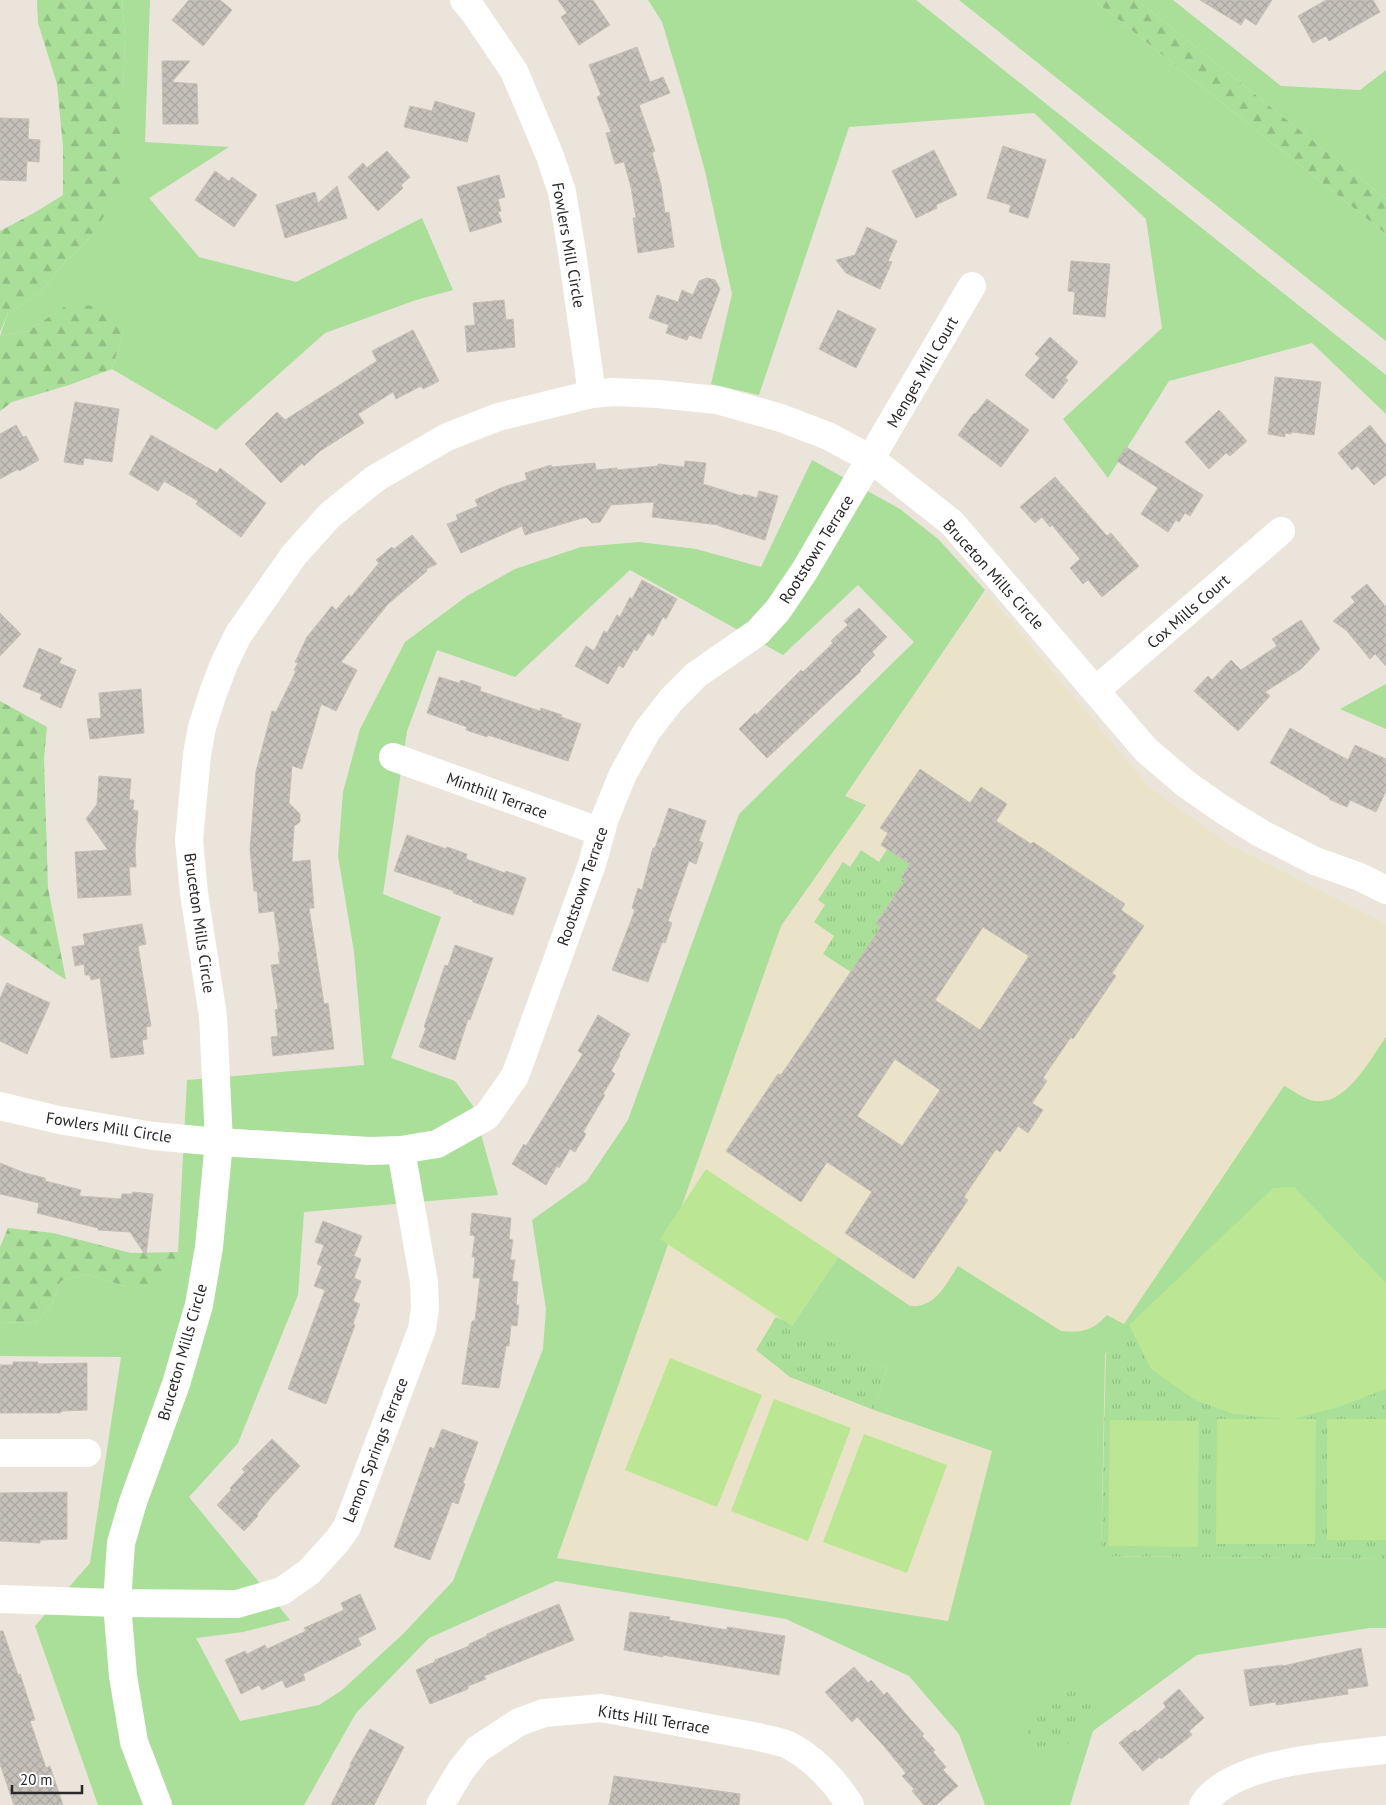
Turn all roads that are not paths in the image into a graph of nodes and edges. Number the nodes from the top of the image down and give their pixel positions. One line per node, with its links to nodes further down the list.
1 (464, 0): 3 (street, Fowlers Mill Circle)
2 (972, 286): 4 (street, Menges Mill Court)
3 (592, 394): 4 (street, Bruceton Mills Circle); 11 (street, Bruceton Mills Circle)
4 (871, 459): 6 (street, Bruceton Mills Circle); 8 (street, Rootstown Terrace)
5 (1281, 531): 6 (street, Cox Mills Court)
6 (1096, 690): 9 (street, Bruceton Mills Circle)
7 (393, 758): 8 (street, Minthill Terrace)
8 (601, 832): 12 (street, Rootstown Terrace)
9 (1386, 890)
10 (0, 1106): 11 (street, Fowlers Mill Circle)
11 (219, 1142): 12 (street, Rootstown Terrace); 16 (street, Bruceton Mills Circle)
12 (400, 1150): 16 (street, Lemon Springs Terrace)
13 (87, 1452): 14 (street)
14 (0, 1453)
15 (0, 1599): 16 (street, Lemon Springs Terrace)
16 (117, 1603): 18 (street, Bruceton Mills Circle)
17 (1386, 1750): 21 (street)
18 (158, 1805)
19 (440, 1805): 20 (street, Kitts Hill Terrace)
20 (850, 1805)
21 (1203, 1805)

